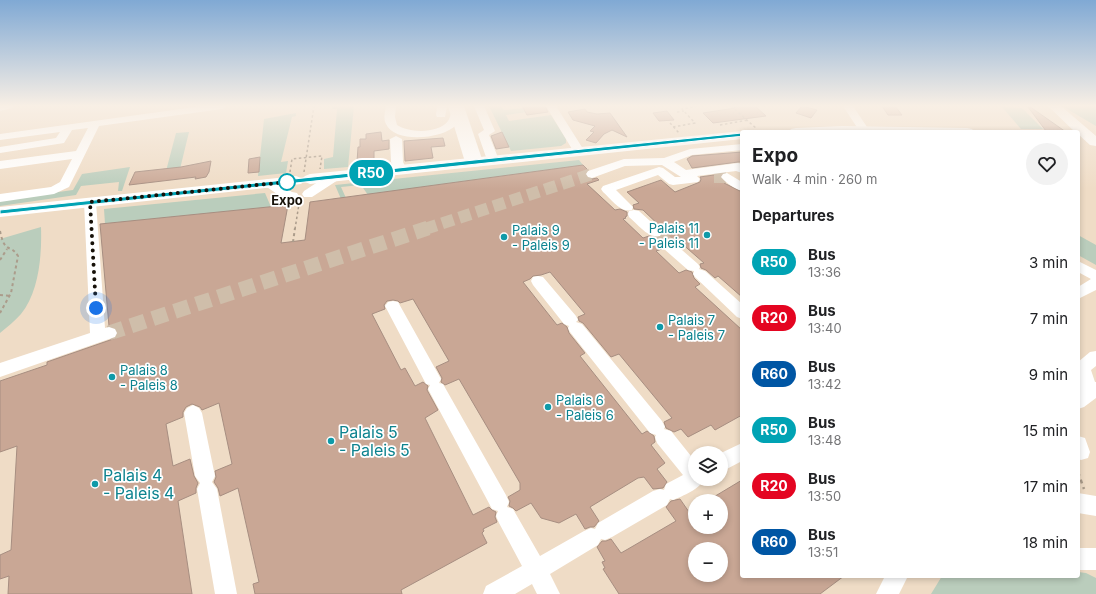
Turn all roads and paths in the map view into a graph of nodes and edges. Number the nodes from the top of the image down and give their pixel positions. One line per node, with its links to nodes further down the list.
1 (22, 134): 9 (street)
2 (64, 134): 15 (street)
3 (90, 134): 17 (street)
4 (310, 134): 18 (path)
5 (464, 134): 21 (highway)
6 (484, 134): 19 (street)
7 (568, 134): 16 (street)
8 (740, 135): 16 (main road)
9 (0, 137)
10 (396, 139): 26 (street)
11 (1080, 140): 12 (main road)
12 (1096, 140)
13 (740, 147): 14 (street)
14 (724, 149): 20 (street); 25 (street)
15 (0, 151)
16 (579, 152): 19 (main road)
17 (80, 154): 23 (street); 32 (street)
18 (306, 158): 22 (path); 24 (path); 29 (path)
19 (493, 160): 21 (main road)
20 (665, 161): 25 (street); 31 (street)
21 (474, 162): 26 (main road)
22 (306, 164)
23 (0, 165)
24 (320, 166)
25 (740, 168)
26 (401, 170): 29 (main road)
27 (727, 176): 30 (street)
28 (714, 177): 31 (street)
29 (299, 184): 33 (main road)
30 (740, 186)
31 (607, 189): 36 (street)
32 (0, 198)
33 (90, 202): 34 (main road); 51 (street)
34 (0, 212)
35 (0, 231): 38 (path)
36 (655, 233)
37 (669, 246): 48 (street)
38 (7, 249): 39 (path); 46 (path)
39 (0, 260)
40 (1080, 267): 41 (street)
41 (1096, 276)
42 (538, 281): 58 (street)
43 (1096, 283): 44 (street)
44 (1080, 293)
45 (0, 295): 46 (path)
46 (11, 296): 49 (path)
47 (392, 306): 64 (street)
48 (740, 311)
49 (0, 313)
50 (1088, 367): 52 (street)
51 (0, 370)
52 (1080, 387)
53 (1096, 389): 54 (street)
54 (1080, 401)
55 (193, 413): 66 (street)
56 (740, 452): 57 (street)
57 (728, 459)
58 (688, 468)
59 (1080, 478): 61 (path)
60 (688, 481): 64 (street)
61 (1089, 504)
62 (1080, 559): 63 (street)
63 (1096, 559)
64 (536, 570): 67 (street); 68 (street)
65 (897, 578): 69 (street)
66 (226, 594)
67 (494, 594)
68 (549, 594)
69 (887, 594)

